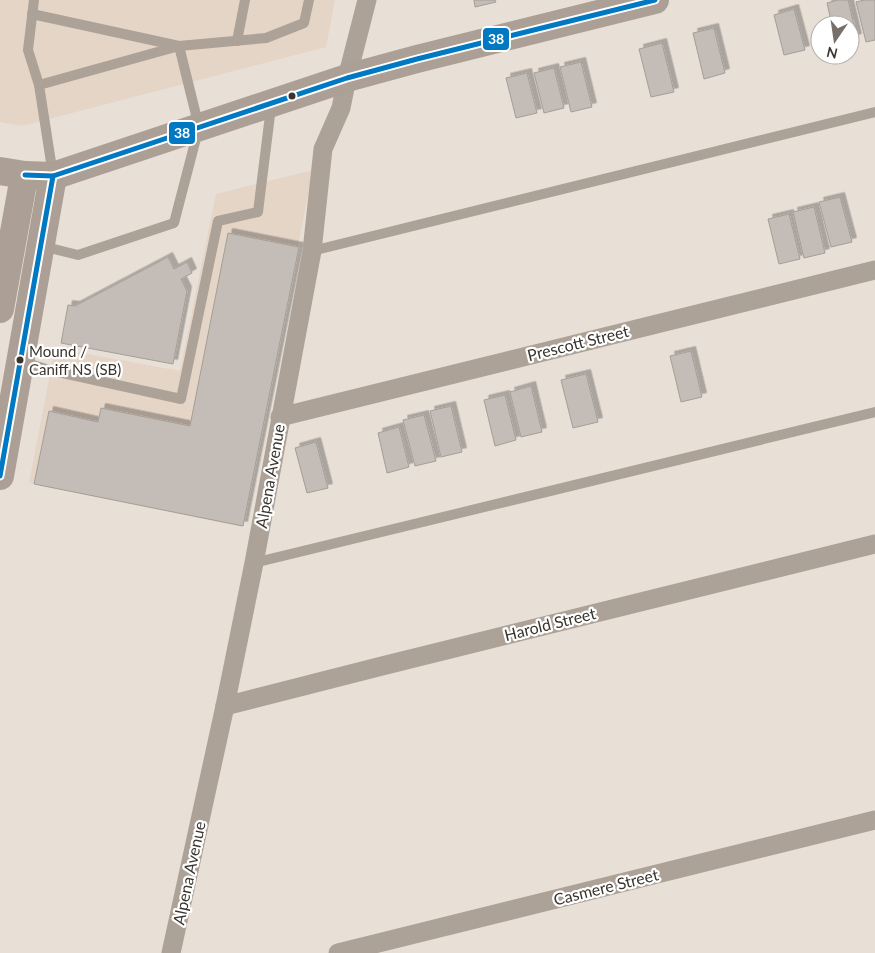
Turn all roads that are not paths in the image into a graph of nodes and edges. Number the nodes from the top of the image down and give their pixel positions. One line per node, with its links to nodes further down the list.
1 (34, 0): 6 (lane)
2 (245, 0): 7 (lane)
3 (309, 0): 7 (lane)
4 (367, 0): 9 (street, Alpena Avenue)
5 (655, 0): 9 (street)
6 (32, 14): 8 (lane); 10 (lane)
7 (237, 41): 8 (lane)
8 (179, 46): 10 (lane); 13 (lane)
9 (347, 78): 11 (street); 17 (street, Alpena Avenue)
10 (39, 84): 15 (lane)
11 (271, 104): 13 (street); 20 (lane)
12 (875, 112): 17 (lane)
13 (199, 127): 15 (street); 16 (lane)
14 (12, 173): 15 (street); 19 (street)
15 (53, 176): 16 (street)
16 (41, 246): 20 (street)
17 (312, 251): 22 (street, Alpena Avenue)
18 (875, 270): 22 (street, Prescott Street)
19 (0, 308)
20 (21, 360): 23 (street)
21 (875, 412): 25 (lane)
22 (280, 417): 25 (street, Alpena Avenue)
23 (0, 476)
24 (875, 544): 26 (street, Harold Street)
25 (254, 562): 26 (street, Alpena Avenue)
26 (225, 706): 28 (street, Alpena Avenue)
27 (875, 820): 29 (street, Casmere Street)
28 (171, 953)
29 (338, 953)

